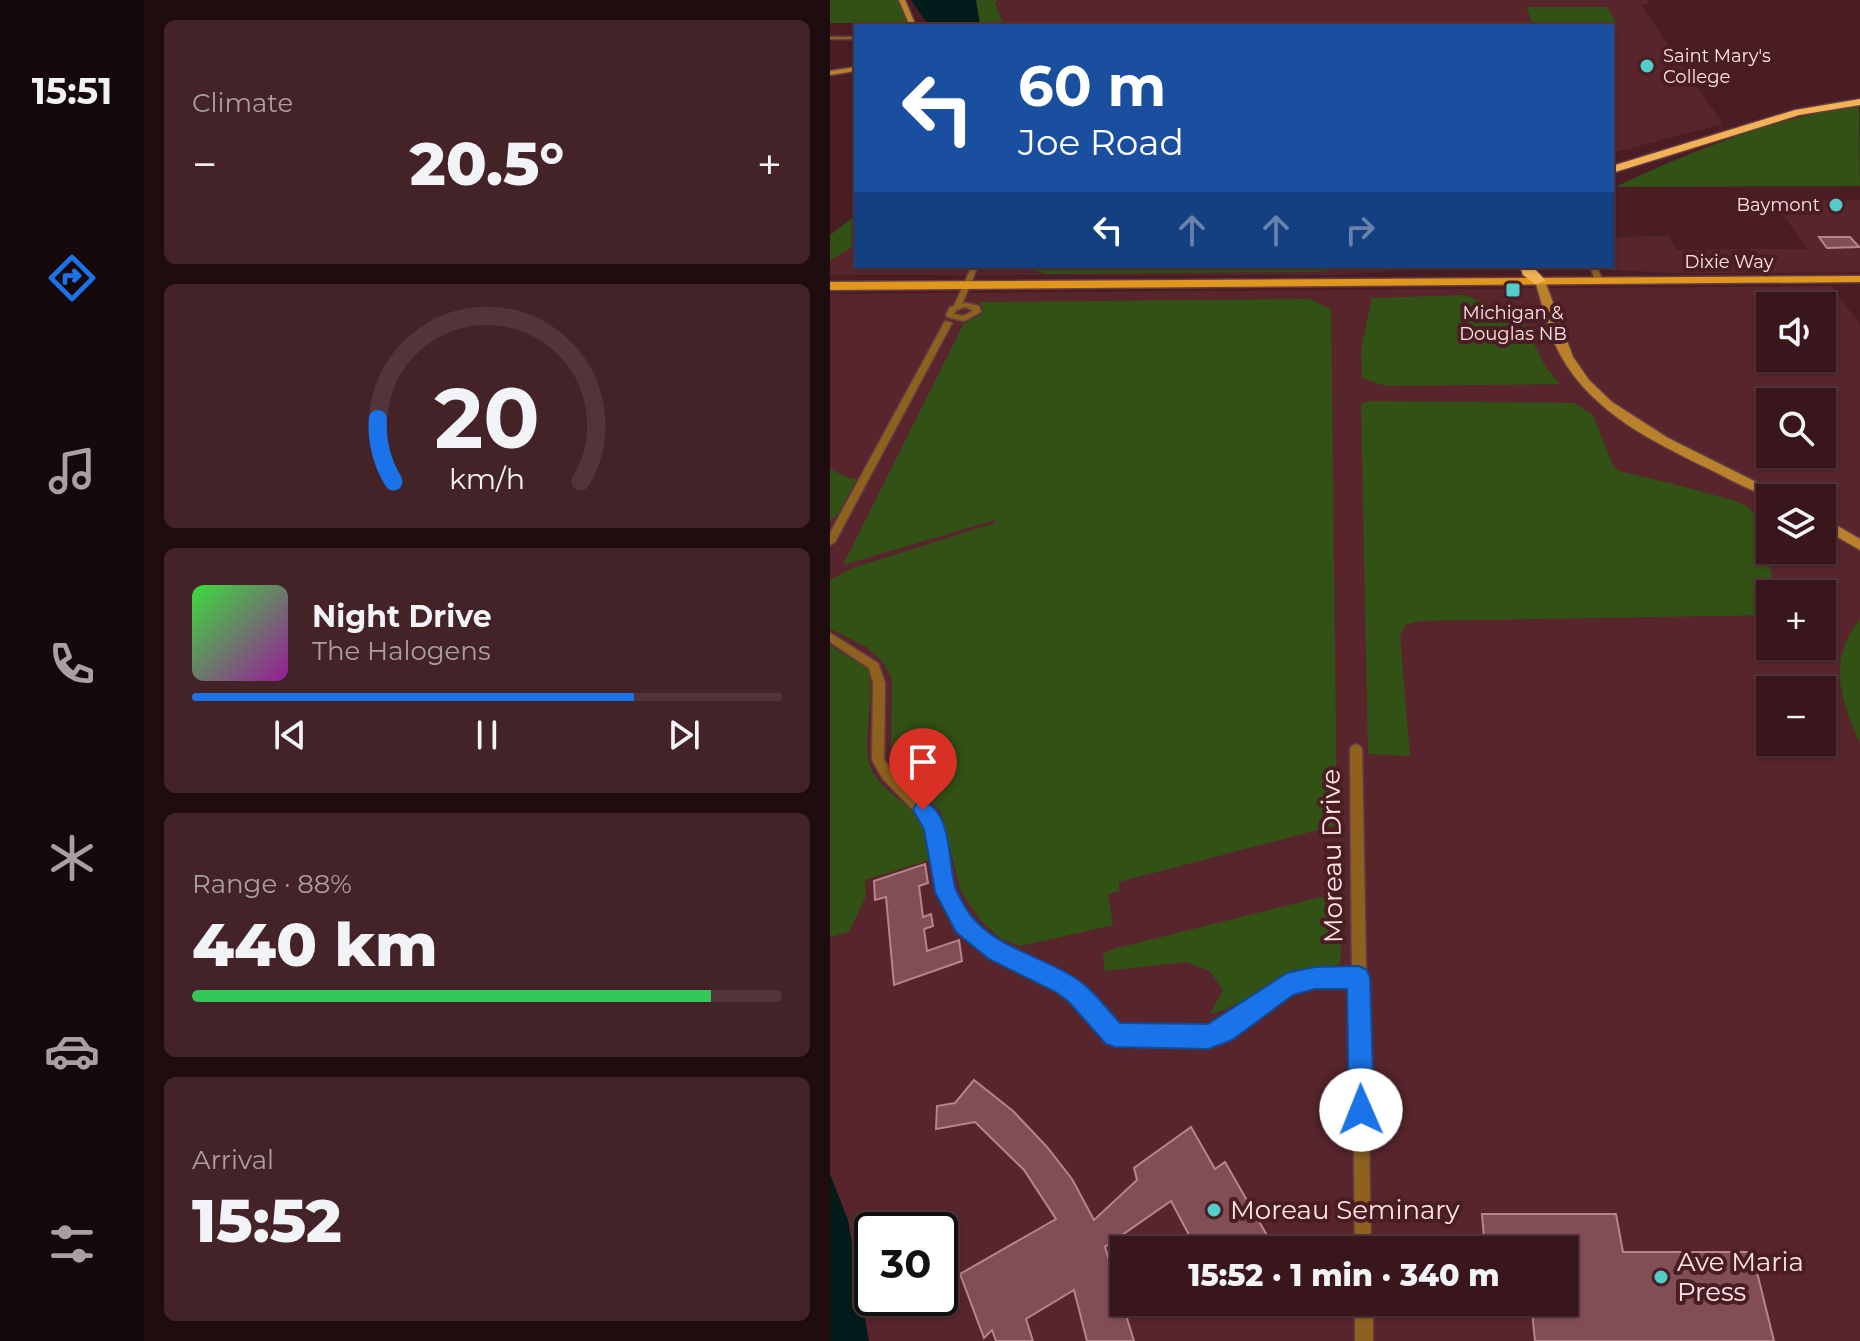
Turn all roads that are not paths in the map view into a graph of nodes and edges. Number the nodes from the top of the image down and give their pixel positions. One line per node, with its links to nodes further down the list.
1 (902, 0): 2 (street)
2 (912, 24)
3 (830, 38): 4 (street)
4 (854, 38)
5 (854, 69): 6 (street)
6 (830, 73)
7 (1860, 100): 8 (highway)
8 (1614, 166)
9 (974, 268): 16 (street)
10 (1527, 268): 14 (highway)
11 (1540, 268): 14 (highway)
12 (1594, 268): 15 (street)
13 (1860, 279): 15 (main road, Dixie Way)
14 (1540, 281): 15 (main road, Dixie Way); 16 (main road, Dixie Way); 20 (street)
15 (1599, 281)
16 (966, 285): 17 (main road, Dixie Way); 18 (street)
17 (830, 286)
18 (957, 307): 19 (street); 19 (street)
19 (947, 324): 24 (street)
20 (1703, 462): 21 (street); 22 (street)
21 (1756, 486)
22 (1756, 497)
23 (1836, 532): 25 (street)
24 (830, 542)
25 (1860, 545)
26 (830, 637): 28 (street)
27 (1356, 749): 28 (street, Moreau Drive)
28 (1359, 978): 29 (street, Moreau Drive)
29 (1363, 1236)
30 (1364, 1316): 31 (street)
31 (1364, 1341)

